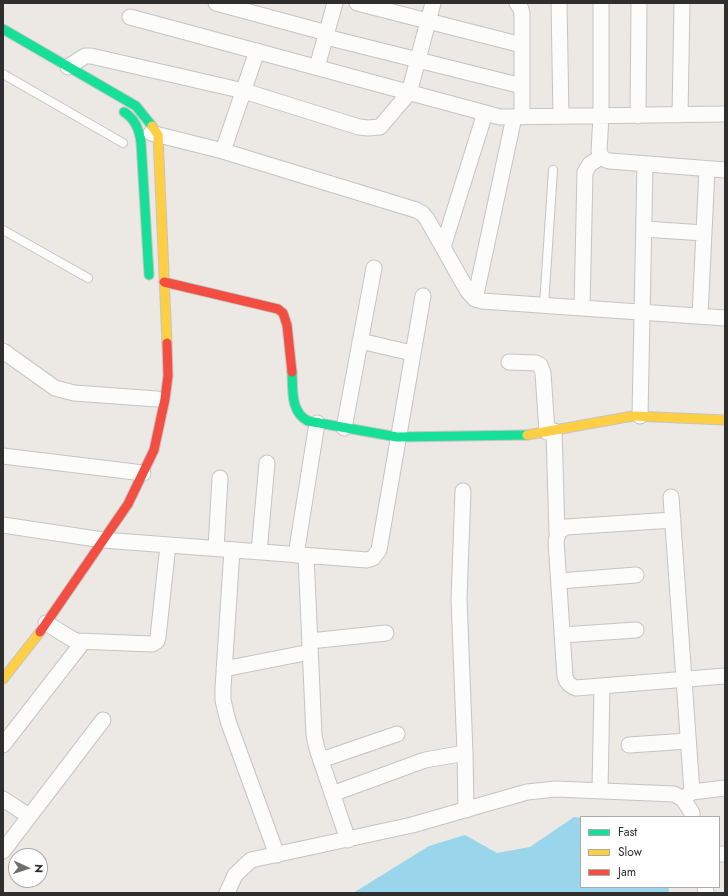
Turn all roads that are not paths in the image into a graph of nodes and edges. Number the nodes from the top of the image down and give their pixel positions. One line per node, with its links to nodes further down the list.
1 (216, 3): 13 (street)
2 (335, 3): 13 (street)
3 (357, 3): 11 (street)
4 (432, 3): 11 (street)
5 (517, 3): 14 (street)
6 (559, 3): 27 (street)
7 (601, 3): 28 (street)
8 (639, 3): 29 (street)
9 (682, 3): 26 (street)
10 (130, 17): 15 (street)
11 (428, 21): 14 (street); 16 (street)
12 (3, 29): 17 (street)
13 (326, 35): 16 (street); 18 (street)
14 (522, 45): 20 (street)
15 (257, 51): 18 (street); 21 (street)
16 (418, 60): 20 (street); 22 (street)
17 (68, 67): 21 (street); 32 (street)
18 (317, 67): 22 (street)
19 (3, 74): 33 (lane)
20 (522, 86): 30 (street)
21 (244, 92): 22 (street); 34 (street)
22 (409, 93): 24 (street)
23 (113, 106): 31 (street)
24 (485, 113): 30 (street); 43 (street)
25 (725, 114): 26 (street)
26 (680, 115): 29 (street)
27 (561, 116): 28 (street); 30 (street)
28 (601, 116): 29 (street); 35 (street)
29 (638, 116)
30 (518, 117): 49 (street)
31 (139, 130): 32 (street); 46 (street)
32 (158, 135): 34 (street); 47 (street)
33 (123, 143)
34 (223, 151): 43 (street)
35 (601, 157): 36 (street); 51 (street)
36 (645, 164): 37 (street); 40 (street)
37 (707, 169): 39 (street); 42 (street)
38 (553, 170): 50 (lane)
39 (725, 170)
40 (644, 229): 42 (street); 52 (street)
41 (3, 230): 45 (lane)
42 (704, 233): 53 (street)
43 (443, 247): 49 (street)
44 (374, 268): 55 (street)
45 (88, 278)
46 (149, 282)
47 (164, 282): 59 (street); 62 (street)
48 (423, 296): 57 (street)
49 (475, 299): 50 (street)
50 (544, 305): 51 (street)
51 (582, 308): 52 (street)
52 (642, 312): 53 (street); 60 (street)
53 (700, 316): 54 (street)
54 (725, 318)
55 (360, 341): 57 (street); 63 (street)
56 (3, 351): 59 (street)
57 (412, 353): 65 (street)
58 (509, 362): 64 (street)
59 (159, 399): 68 (street)
60 (640, 416): 61 (street); 64 (street)
61 (725, 420)
62 (317, 423): 63 (street); 80 (street)
63 (344, 428): 65 (street)
64 (551, 432): 65 (street); 74 (street)
65 (397, 436): 80 (street)
66 (3, 456): 68 (street)
67 (267, 463): 79 (street)
68 (143, 473): 75 (street)
69 (220, 478): 77 (street)
70 (462, 491): 99 (street)
71 (671, 497): 72 (street)
72 (672, 520): 74 (street); 92 (street)
73 (3, 525): 75 (street)
74 (558, 534): 82 (street)
75 (103, 540): 76 (street); 83 (street)
76 (168, 545): 77 (street); 87 (street)
77 (216, 548): 78 (street)
78 (232, 550): 79 (street); 89 (street)
79 (259, 552): 80 (street)
80 (301, 555): 88 (street)
81 (636, 575): 82 (street)
82 (559, 581): 86 (street)
83 (46, 623): 87 (street); 91 (street)
84 (636, 630): 86 (street)
85 (386, 633): 88 (street)
86 (562, 635): 93 (street)
87 (83, 642): 97 (street)
88 (310, 647): 89 (street); 100 (street)
89 (224, 669): 111 (street)
90 (725, 676): 92 (street)
91 (3, 679)
92 (684, 679): 93 (street); 96 (street)
93 (602, 686): 102 (street)
94 (103, 720): 107 (street)
95 (397, 734): 100 (street)
96 (688, 741): 98 (street); 104 (street)
97 (3, 745)
98 (629, 745)
99 (465, 753): 103 (street); 106 (street)
100 (321, 760): 103 (street)
101 (725, 788): 104 (street)
102 (600, 791): 104 (street); 106 (street)
103 (332, 794): 109 (street)
104 (687, 796): 108 (street)
105 (3, 799): 107 (street)
106 (466, 810): 109 (street)
107 (29, 816): 110 (street)
108 (692, 816)
109 (348, 840): 111 (street)
110 (3, 851)
111 (277, 855): 112 (street)
112 (227, 893)

